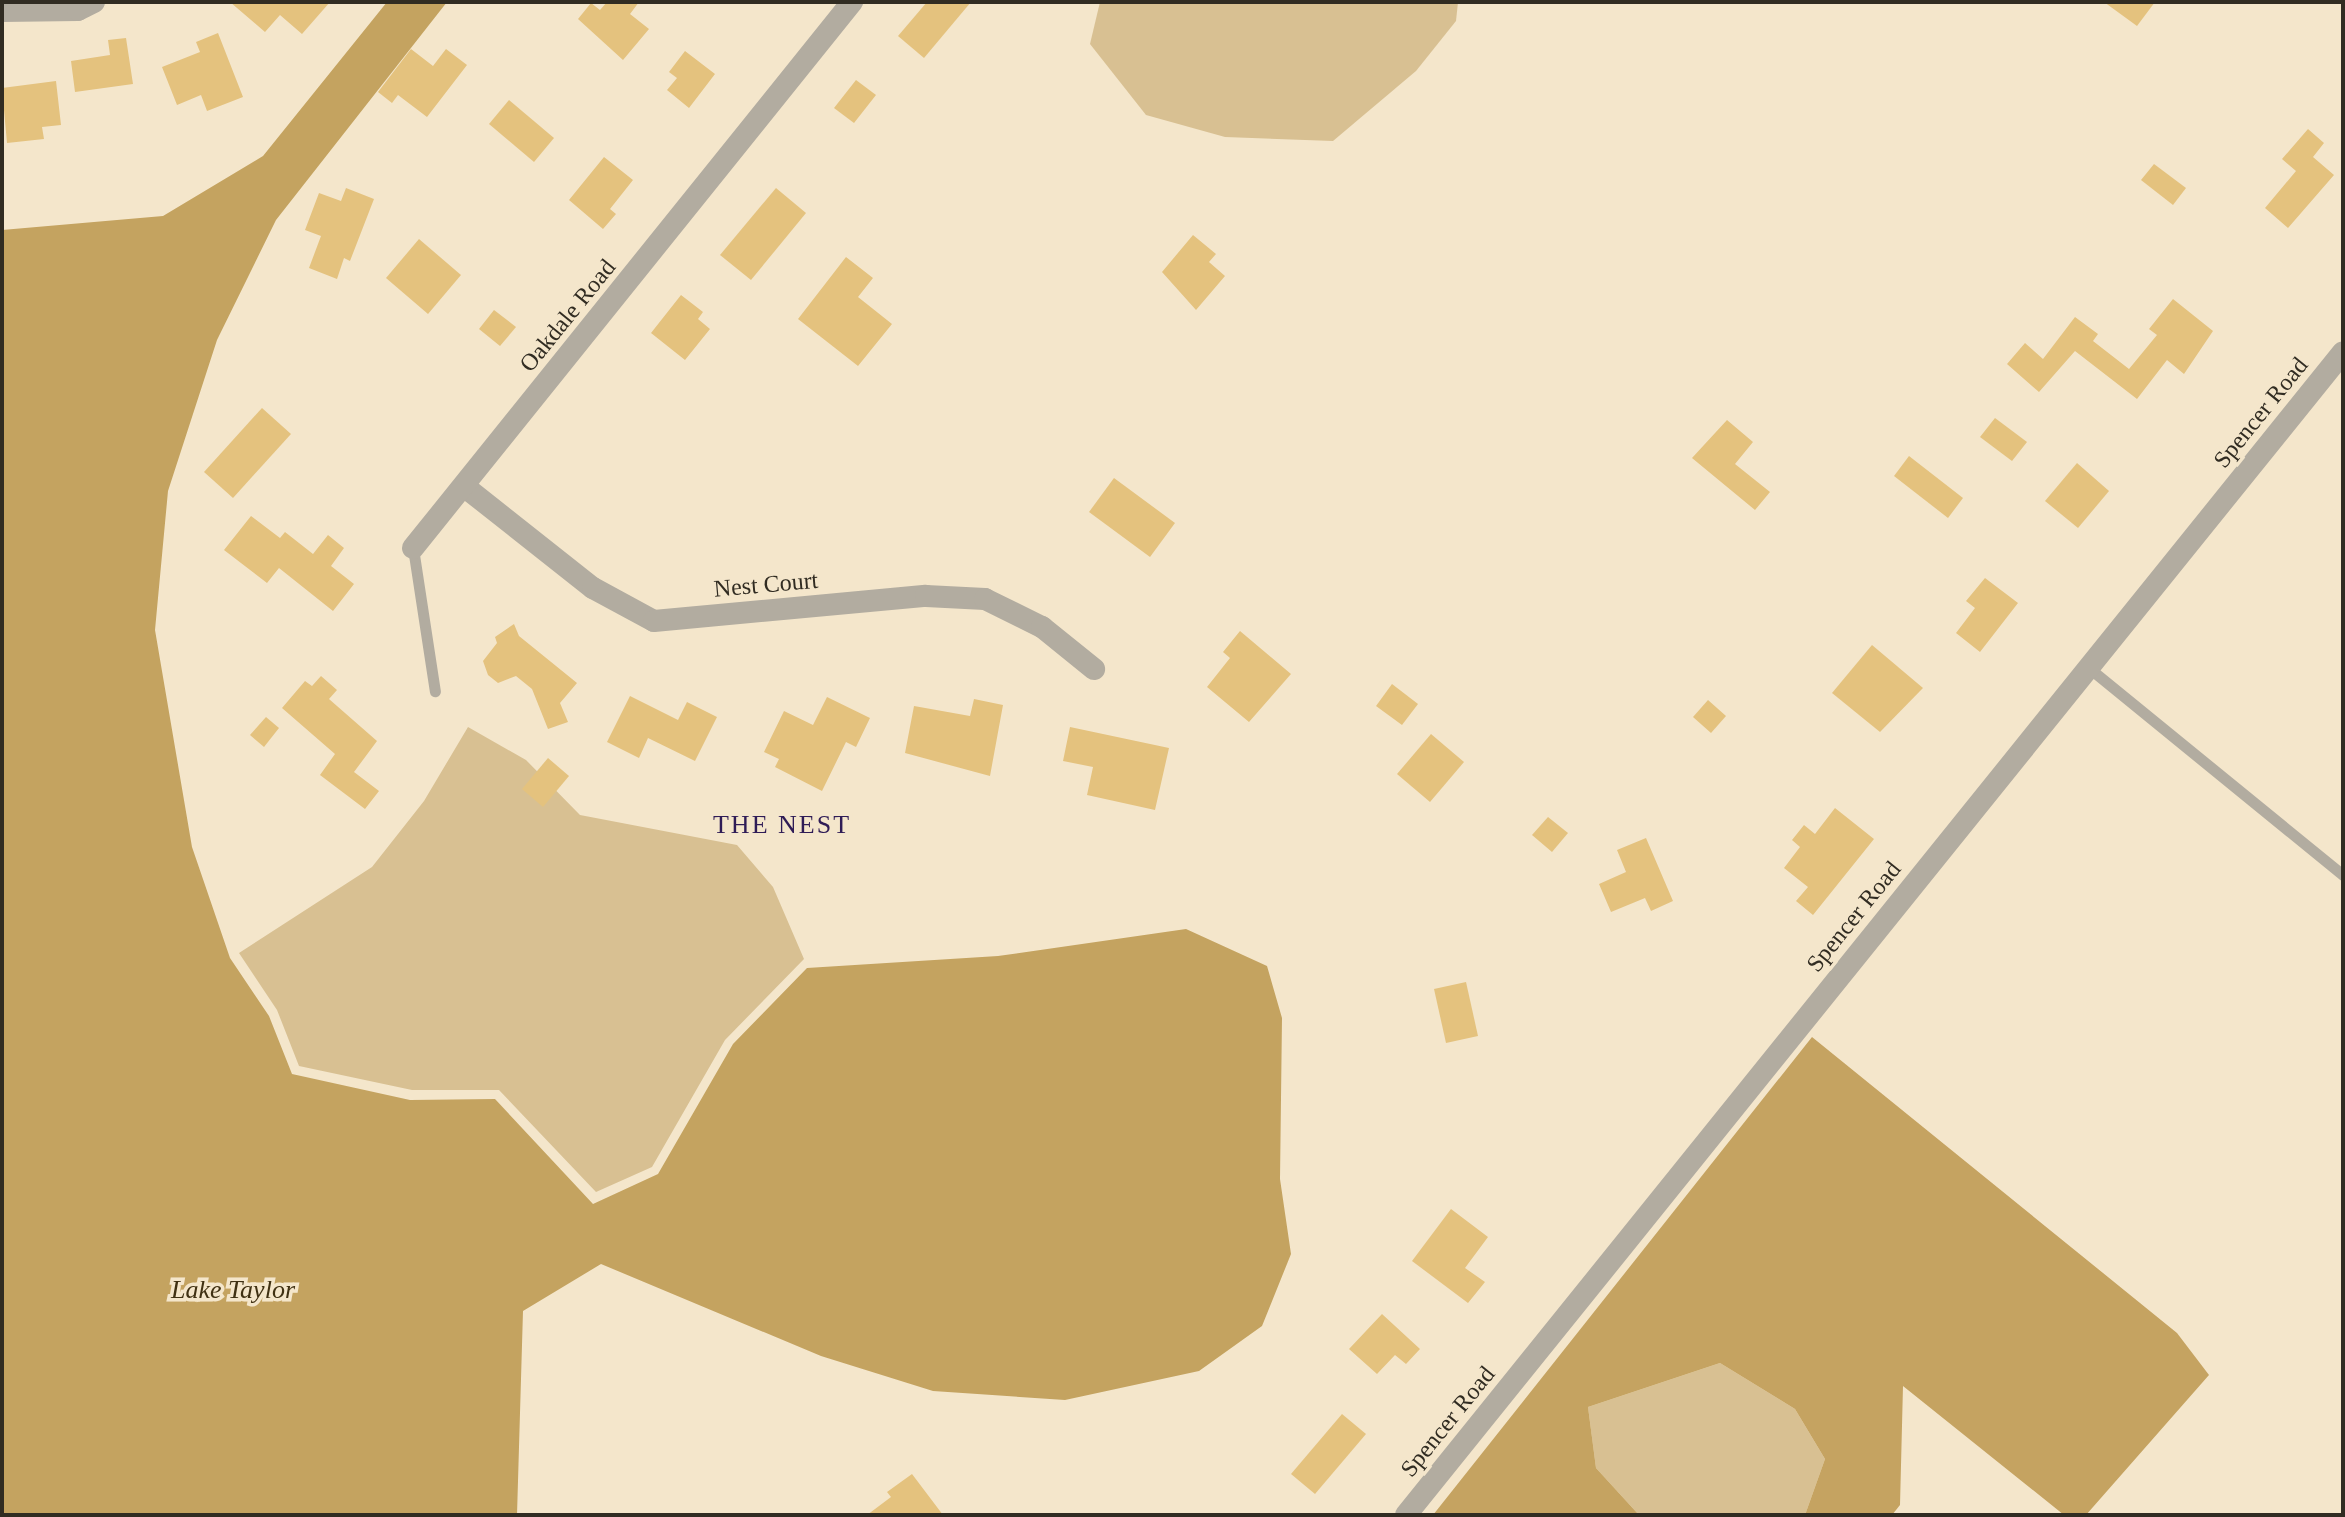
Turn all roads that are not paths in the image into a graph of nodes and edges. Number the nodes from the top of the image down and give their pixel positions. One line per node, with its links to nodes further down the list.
1 (94, 2): 3 (street)
2 (852, 2): 5 (street, Oakdale Road)
3 (2, 11)
4 (2343, 352): 7 (street, Spencer Road)
5 (465, 487): 6 (street, Oakdale Road); 8 (street, Nest Court)
6 (413, 548): 9 (lane, Oakdale Road)
7 (2089, 668): 10 (lane); 11 (street, Spencer Road)
8 (1094, 669)
9 (435, 691)
10 (2343, 875)
11 (1406, 1515)

